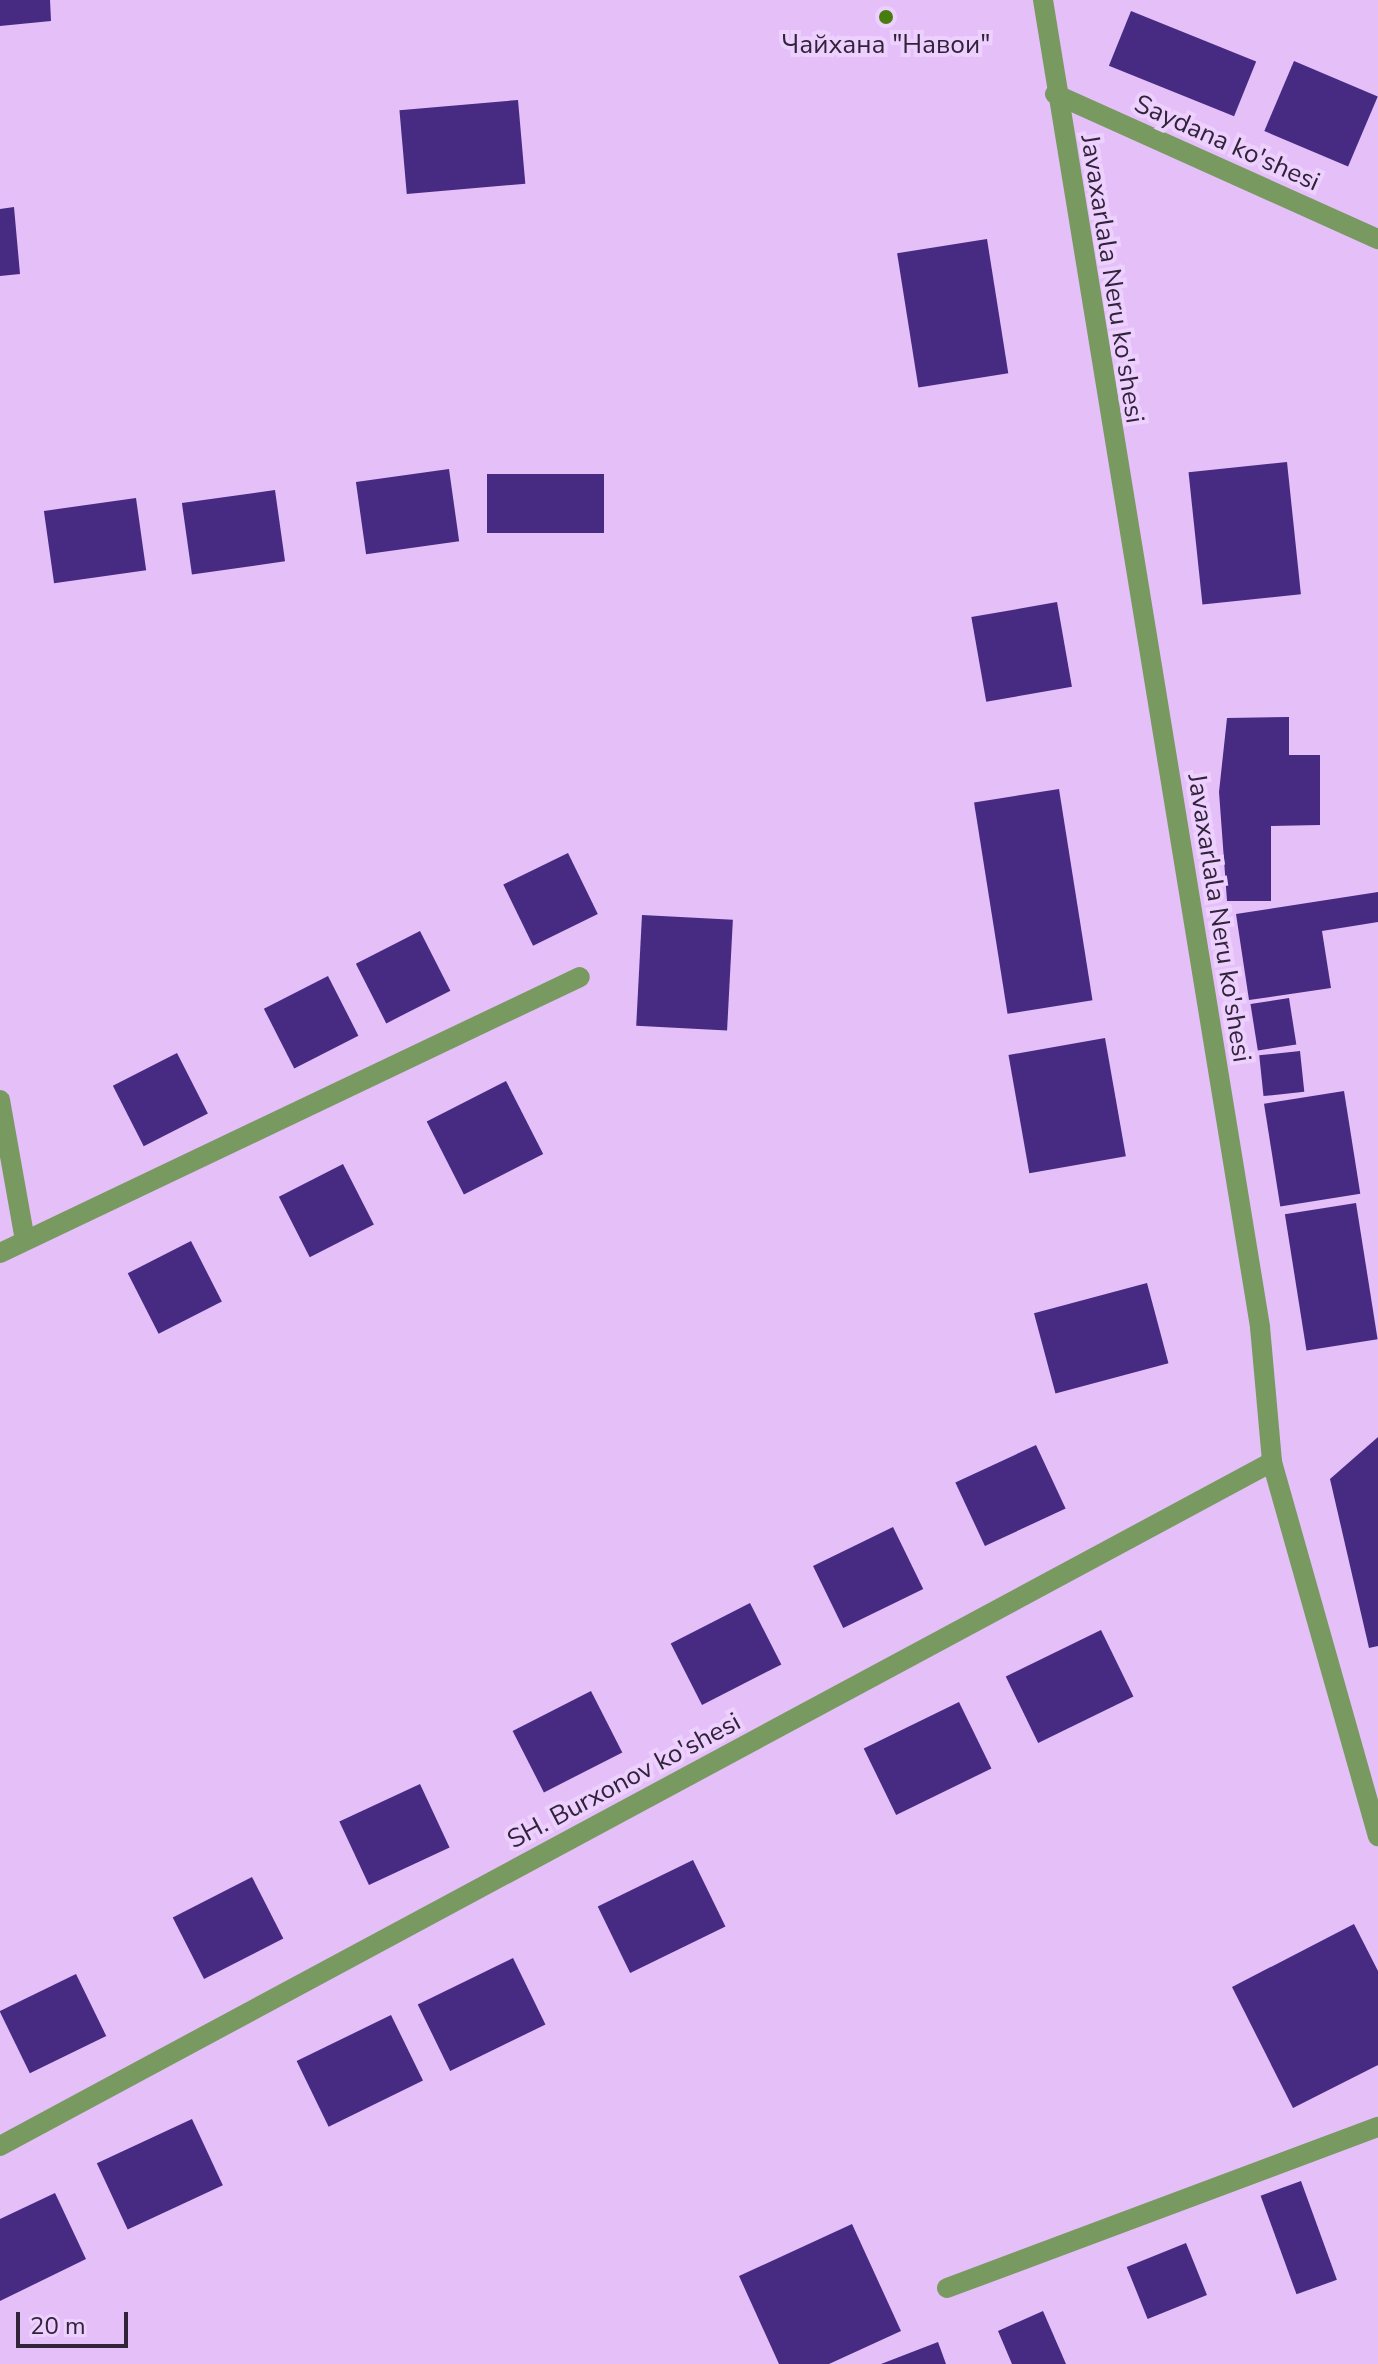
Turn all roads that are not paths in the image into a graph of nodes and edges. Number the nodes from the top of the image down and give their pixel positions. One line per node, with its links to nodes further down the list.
1 (1043, 0): 2 (street, Javaxarlala Neru ko'shesi)
2 (1055, 94): 3 (street, Saydana ko'shesi); 8 (street, Javaxarlala Neru ko'shesi)
3 (1378, 239)
4 (580, 977): 6 (street)
5 (0, 1100): 6 (street)
6 (25, 1240): 7 (street)
7 (0, 1253)
8 (1272, 1462): 9 (street, Javaxarlala Neru ko'shesi); 11 (street, SH. Burxonov ko'shesi)
9 (1378, 1836)
10 (1378, 2127): 12 (street)
11 (0, 2146)
12 (947, 2288)

